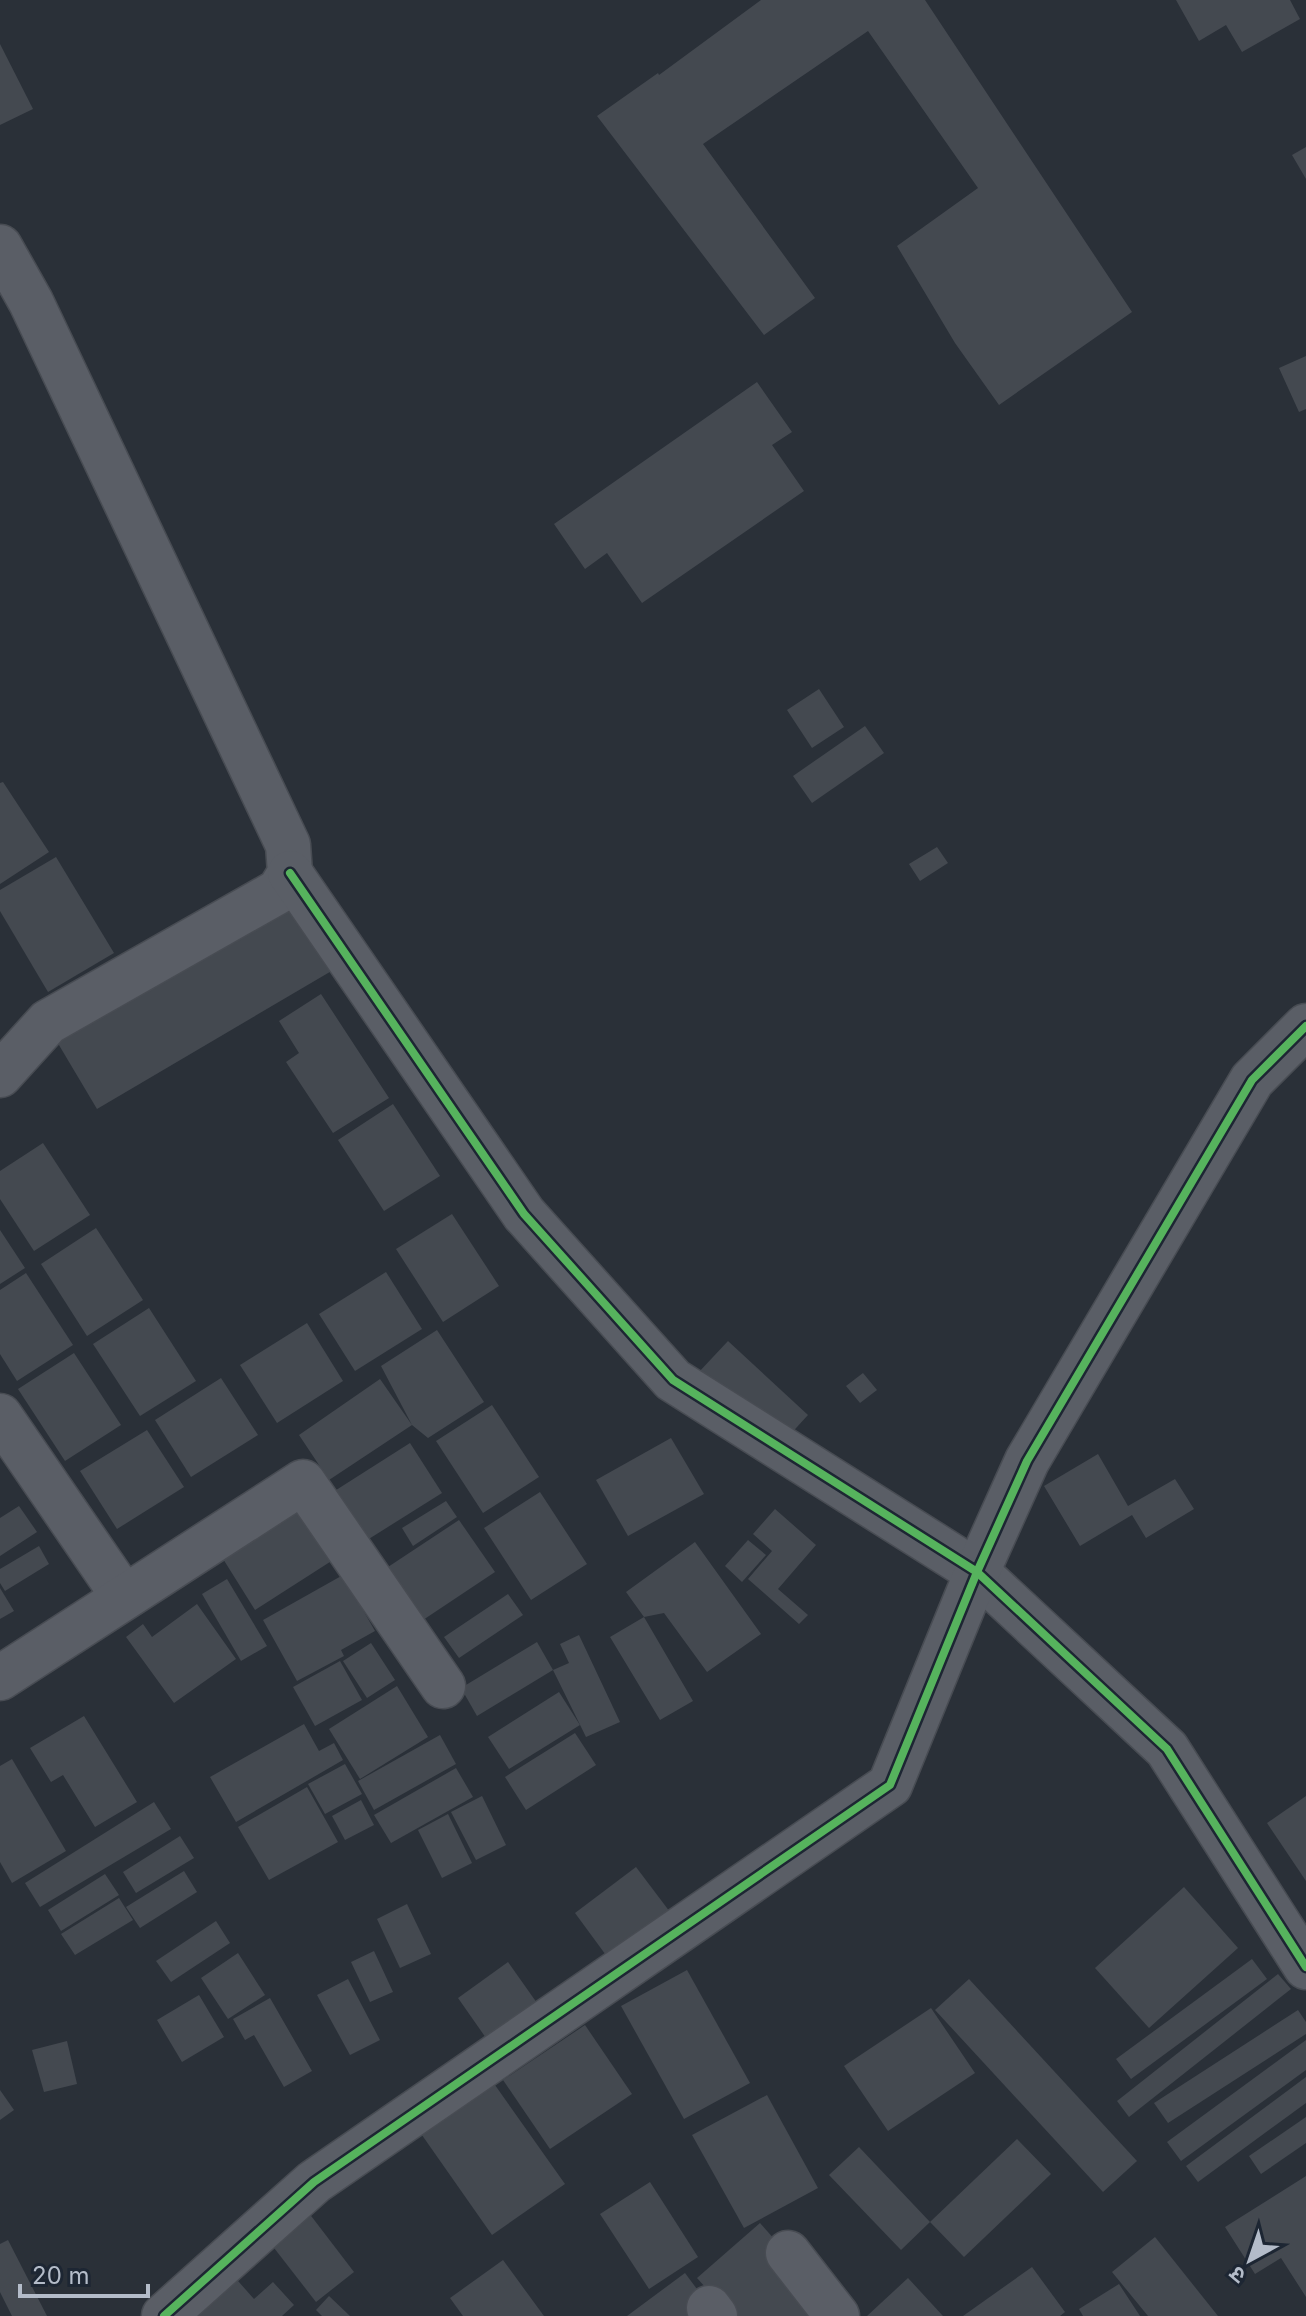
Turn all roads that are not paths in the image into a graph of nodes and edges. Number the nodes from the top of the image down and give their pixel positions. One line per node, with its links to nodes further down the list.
1 (0, 247): 2 (street)
2 (290, 873): 4 (street); 6 (street)
3 (1306, 1026): 6 (street)
4 (0, 1075)
5 (0, 1416): 7 (street)
6 (977, 1572): 10 (street); 12 (street)
7 (124, 1597): 8 (street); 9 (street)
8 (0, 1678)
9 (443, 1686)
10 (1306, 1967)
11 (788, 2253): 13 (street)
12 (164, 2316)
13 (837, 2316)

